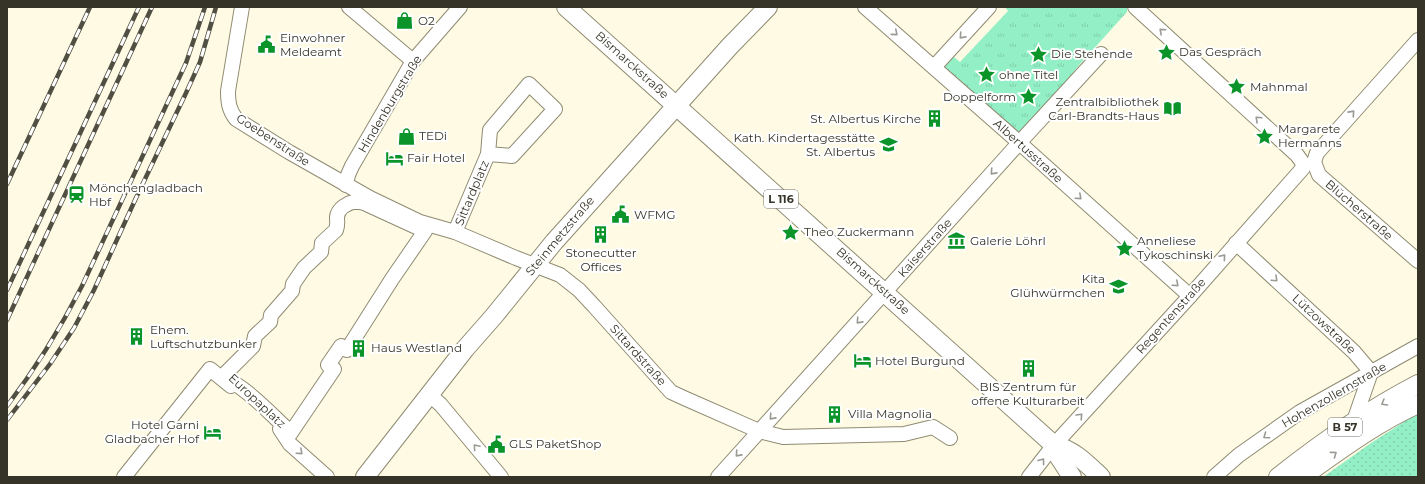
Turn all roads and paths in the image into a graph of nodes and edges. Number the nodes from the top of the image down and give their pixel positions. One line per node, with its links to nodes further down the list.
1 (242, 7): 16 (street, Goebenstraße)
2 (349, 7): 11 (street)
3 (460, 7): 11 (street, Hindenburgstraße)
4 (566, 7): 13 (main road, Bismarckstraße / L 116)
5 (768, 7): 13 (main road, Steinmetzstraße)
6 (865, 7): 12 (street, Albertusstraße, one-way to 12)
7 (989, 7): 12 (street, one-way to 12)
8 (1140, 8): 19 (street, Regentenstraße, one-way to 8)
9 (1418, 40): 20 (street, Blücherstraße, one-way to 9)
10 (1101, 54): 14 (street, Kaiserstraße)
11 (413, 61): 16 (street, Hindenburgstraße)
12 (934, 67): 14 (street, Albertusstraße)
13 (677, 106): 21 (main road, Steinmetzstraße); 22 (main road, Bismarckstraße / L 116)
14 (1019, 143): 22 (street, Kaiserstraße, one-way to 22); 23 (street, Albertusstraße, one-way to 23)
15 (488, 154): 15 (street, Sittardplatz); 18 (street, Sittardplatz)
16 (346, 185): 17 (street)
17 (367, 201): 17 (street, Europaplatz); 18 (street, Sittardstraße)
18 (455, 232): 21 (street, Sittardstraße)
19 (1236, 243): 23 (street, Regentenstraße, one-way to 19); 25 (street, Lützowstraße, one-way to 25)
20 (1418, 261)
21 (534, 265): 27 (main road, Steinmetzstraße); 30 (street, Sittardstraße)
22 (886, 292): 30 (street, Kaiserstraße, one-way to 30); 32 (main road, Bismarckstraße / L 116)
23 (1190, 296): 32 (street, Regentenstraße, one-way to 23)
24 (1418, 346): 25 (street, Hohenzollernstraße)
25 (1371, 372): 29 (street); 41 (street, Hohenzollernstraße, one-way to 41)
26 (1418, 384): 29 (main road, B 57, one-way to 29)
27 (430, 395): 35 (main road, Steinmetzstraße); 36 (street, one-way to 27)
28 (1418, 404): 43 (main road, B 57, one-way to 28)
29 (1354, 421): 42 (main road, B 57)
30 (759, 431): 31 (street, Sittardstraße); 37 (street, Kaiserstraße, one-way to 37)
31 (950, 438)
32 (1054, 445): 38 (street, Regentenstraße, one-way to 32); 39 (main road, Bismarckstraße / L 116); 40 (main road, Bismarckstraße / L 116)
33 (124, 477): 34 (street, one-way to 34)
34 (326, 477)
35 (365, 477)
36 (501, 477)
37 (718, 477)
38 (1029, 477)
39 (1072, 477)
40 (1101, 477)
41 (1214, 477)
42 (1278, 477)
43 (1302, 477)

